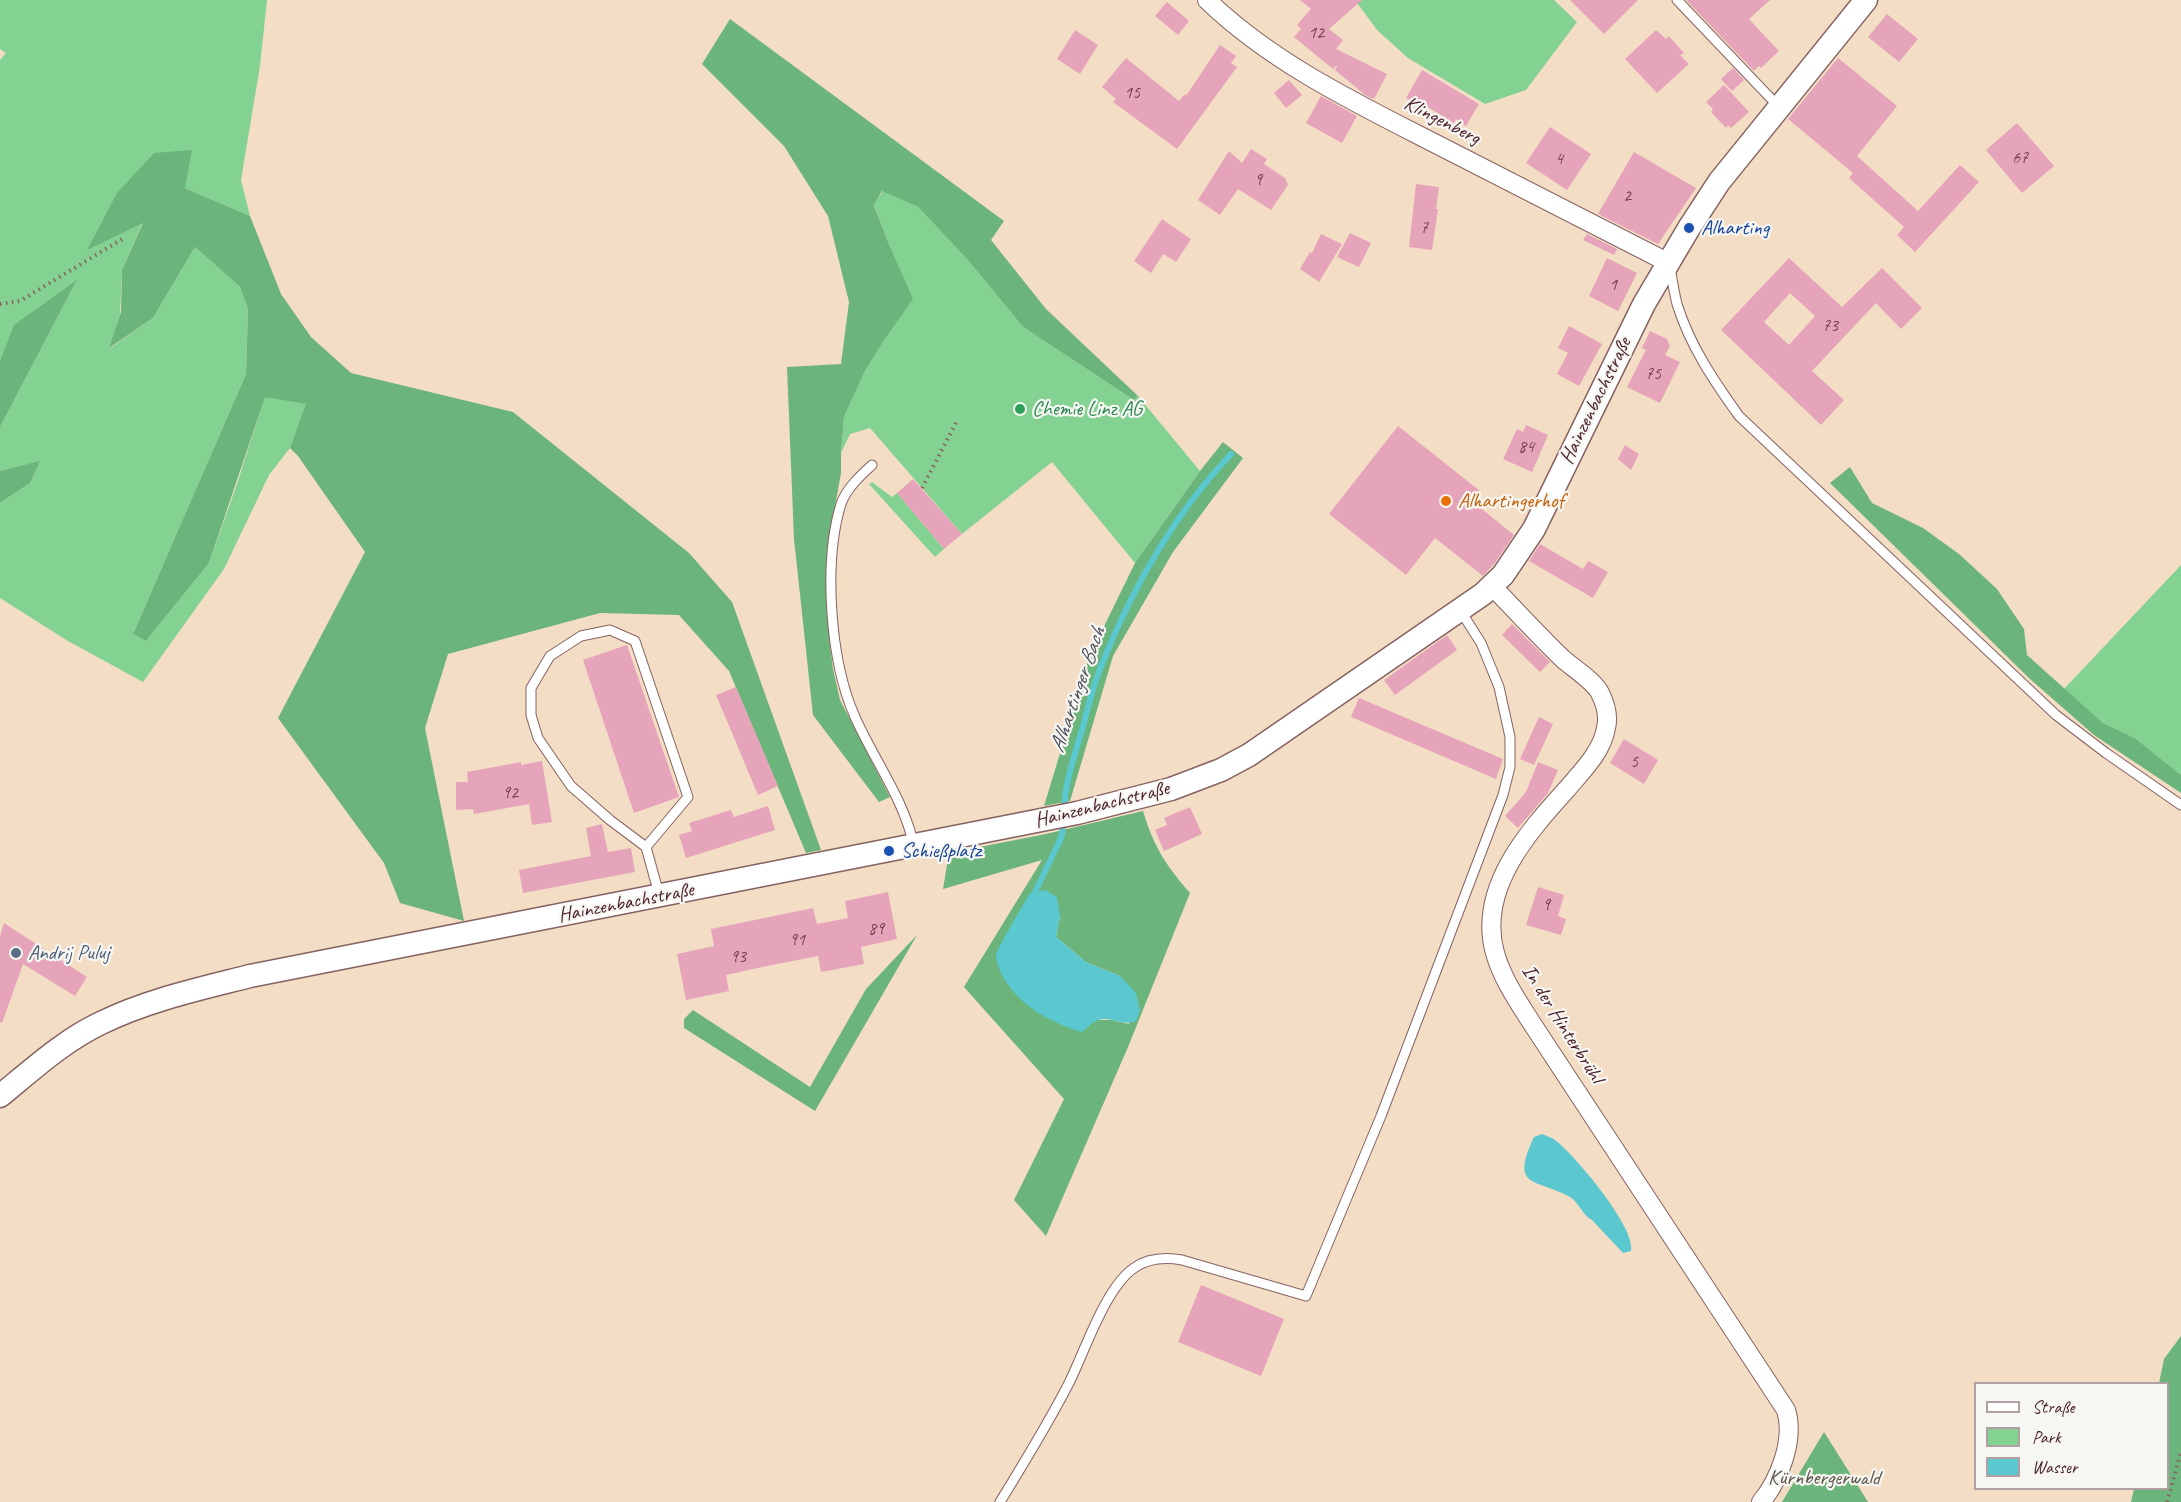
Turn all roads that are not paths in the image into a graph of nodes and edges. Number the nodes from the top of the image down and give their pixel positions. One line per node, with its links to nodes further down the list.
1 (1207, 0): 5 (street, Klingenberg)
2 (1677, 0): 4 (lane)
3 (1866, 0): 4 (street, Hainzenbachstraße)
4 (1779, 107): 5 (street, Hainzenbachstraße)
5 (1669, 263): 7 (street, Hainzenbachstraße); 9 (lane)
6 (872, 465): 10 (lane)
7 (1493, 587): 8 (street, Hainzenbachstraße); 15 (street, In der Hinterbrühl)
8 (1460, 610): 10 (street, Hainzenbachstraße); 14 (lane)
9 (2181, 806)
10 (914, 846): 12 (street, Hainzenbachstraße)
11 (646, 847): 11 (lane); 12 (lane)
12 (659, 897): 13 (street, Hainzenbachstraße)
13 (0, 1096)
14 (1000, 1502)
15 (1761, 1502)

